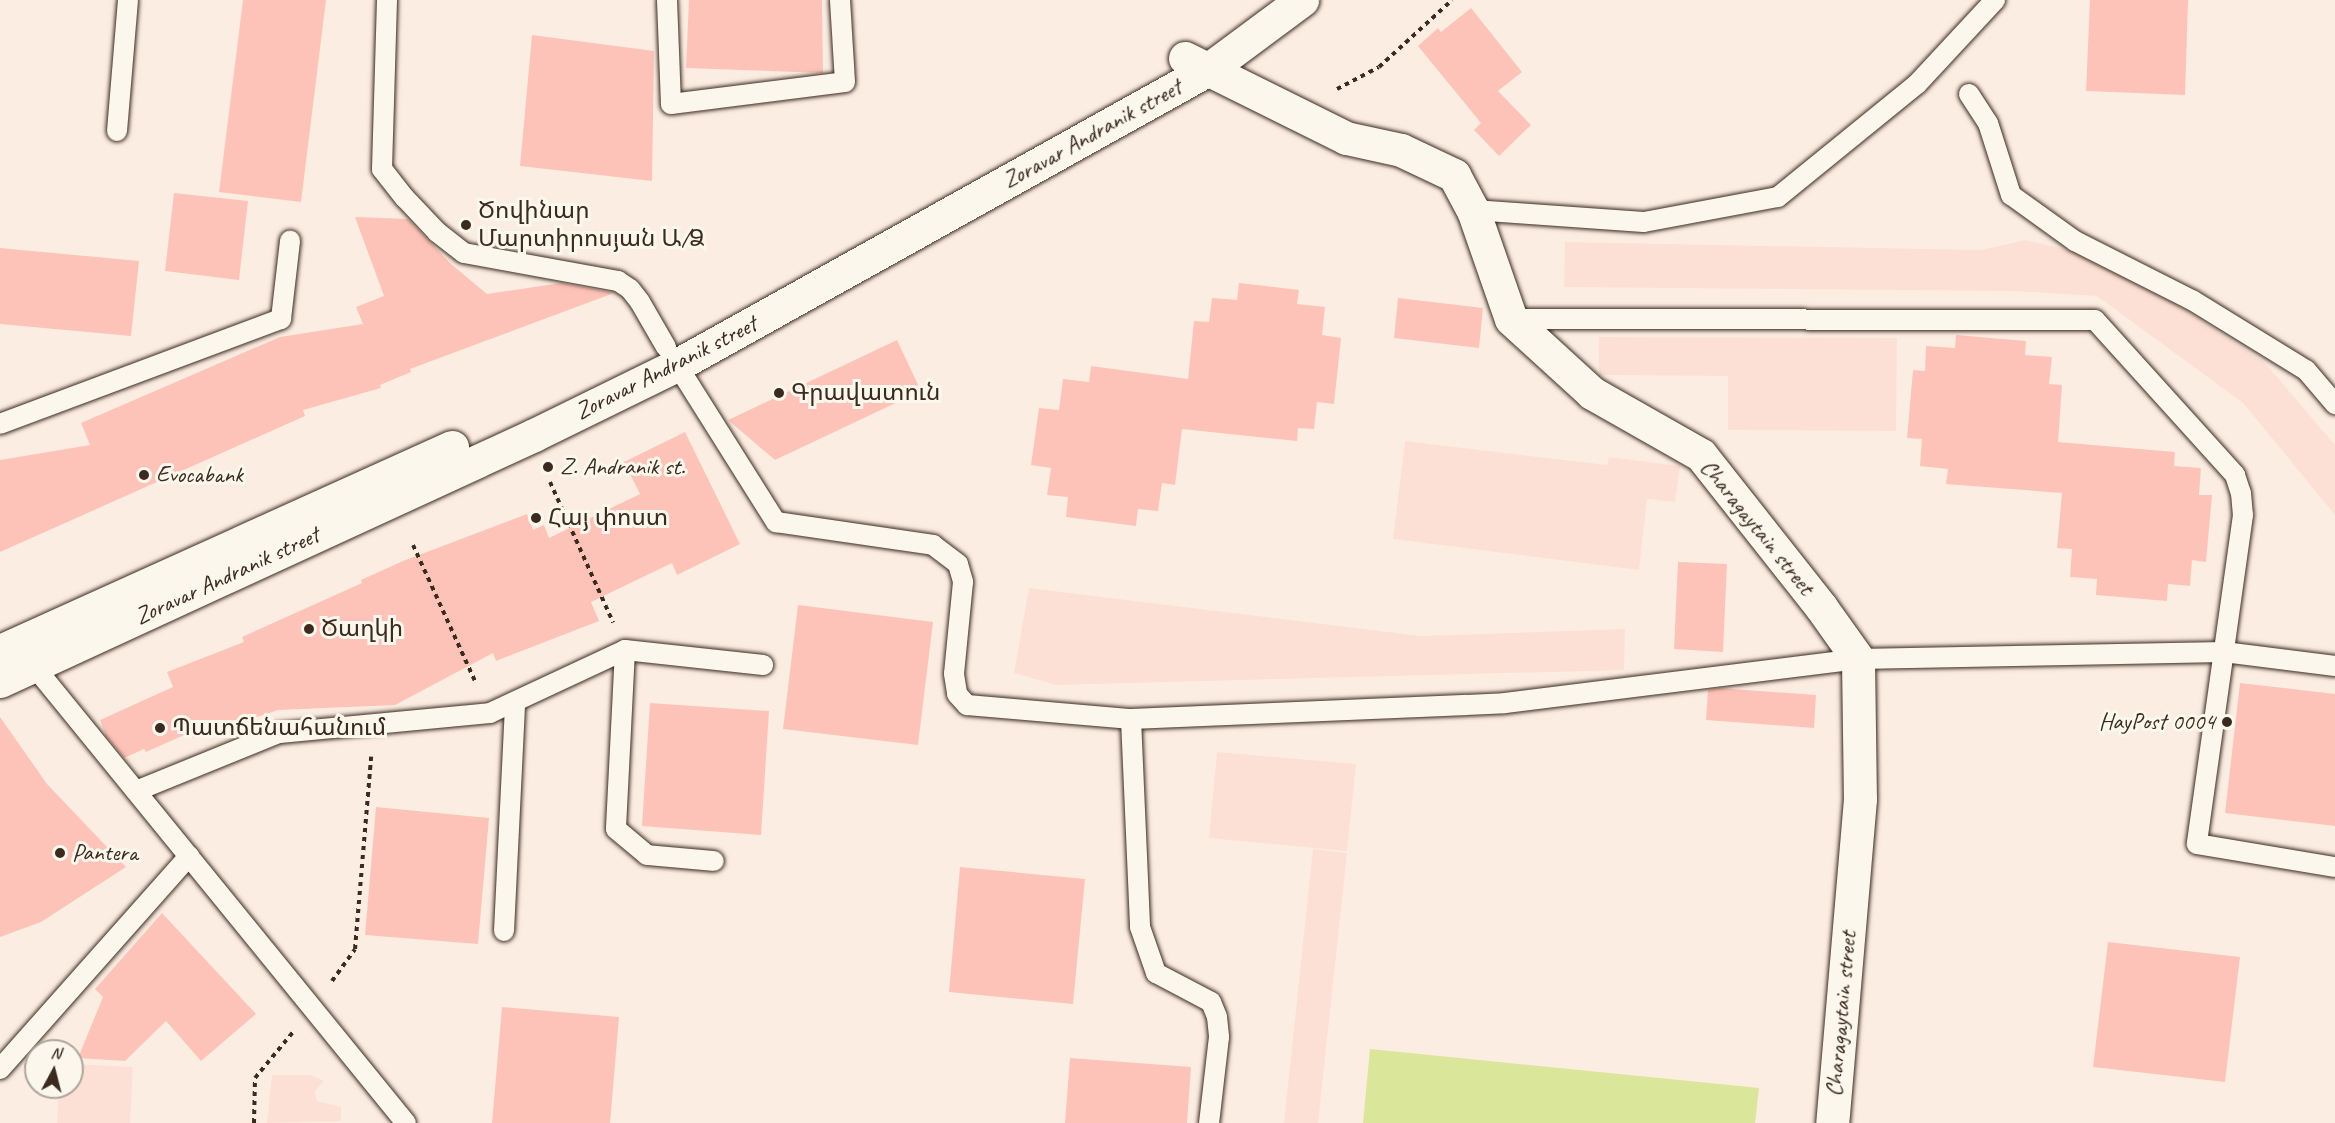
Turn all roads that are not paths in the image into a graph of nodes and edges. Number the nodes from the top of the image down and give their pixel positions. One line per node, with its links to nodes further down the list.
1 (128, 0): 10 (lane)
2 (387, 0): 14 (lane)
3 (667, 0): 4 (lane)
4 (840, 0)
5 (1269, 0): 8 (main road, Zoravar Andranik street)
6 (1302, 0): 8 (main road, Zoravar Andranik street)
7 (1995, 0): 11 (lane)
8 (1197, 64): 11 (main road, Charagaytain street); 14 (main road, Zoravar Andranik street)
9 (1969, 94): 15 (lane)
10 (117, 131)
11 (1473, 210): 13 (main road, Charagaytain street)
12 (290, 241): 16 (lane)
13 (1511, 319): 18 (lane); 20 (main road, Charagaytain street)
14 (672, 356): 19 (main road, Zoravar Andranik street); 25 (lane)
15 (2335, 404)
16 (0, 424)
17 (625, 650): 21 (lane); 24 (lane); 28 (lane)
18 (2224, 652): 20 (lane); 22 (lane); 29 (lane)
19 (16, 653): 23 (main road, Zoravar Andranik street); 26 (lane)
20 (1858, 659): 25 (lane); 34 (main road, Charagaytain street)
21 (763, 665)
22 (2335, 666)
23 (0, 681)
24 (515, 704): 26 (lane); 30 (lane)
25 (1131, 719): 33 (lane)
26 (136, 791): 27 (lane)
27 (189, 856): 31 (lane); 32 (lane)
28 (714, 861)
29 (2335, 867)
30 (504, 931)
31 (0, 1069)
32 (406, 1123)
33 (1209, 1123)
34 (1832, 1123)

